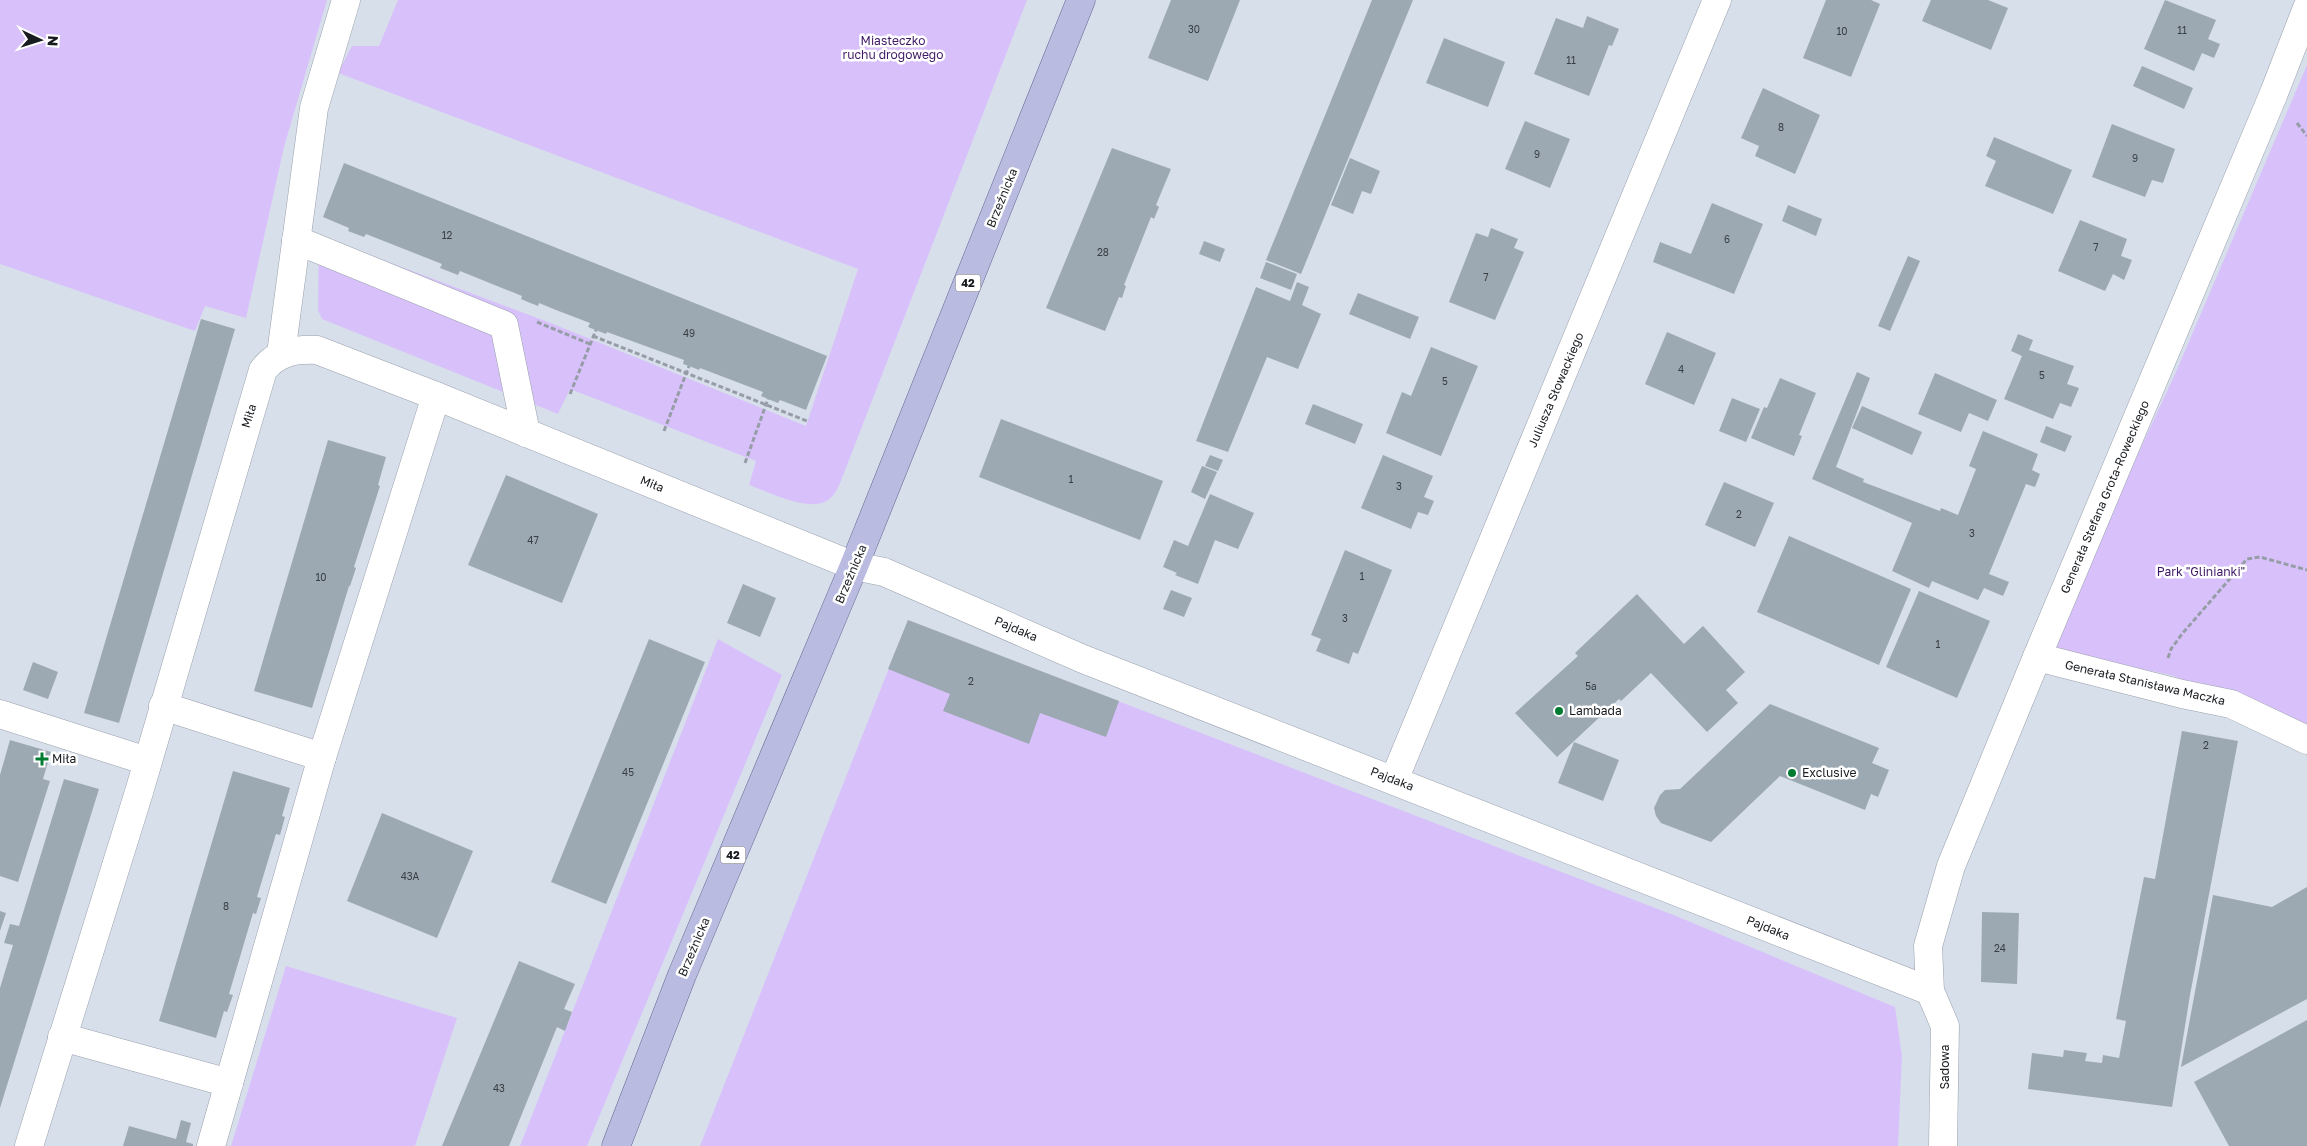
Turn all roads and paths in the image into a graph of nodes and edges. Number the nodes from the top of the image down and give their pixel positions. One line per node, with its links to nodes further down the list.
1 (346, 0): 5 (street)
2 (1081, 0): 19 (main road, Brzeźnicka / 42)
3 (1717, 0): 28 (street, Juliusza Słowackiego)
4 (2307, 8): 21 (street, Generała Stefana Grota-Roweckiego)
5 (296, 240): 8 (street); 17 (street)
6 (596, 330): 7 (path)
7 (593, 336): 10 (path); 11 (path)
8 (281, 354): 12 (street, Miła); 23 (street, Miła)
9 (689, 366): 10 (path)
10 (686, 374): 14 (path); 16 (path)
11 (570, 394)
12 (436, 396): 17 (street, Miła); 26 (street)
13 (768, 399): 14 (path)
14 (766, 405): 15 (path); 18 (path)
15 (807, 421)
16 (664, 431)
17 (526, 433): 19 (street, Miła)
18 (745, 463)
19 (854, 566): 28 (street, Pajdaka); 34 (main road, Brzeźnicka / 42)
20 (2307, 570): 22 (path)
21 (2037, 657): 22 (street, Generała Stanisława Maczka); 29 (street, Generała Stefana Grota-Roweckiego)
22 (2160, 688): 25 (street, Generała Stanisława Maczka)
23 (163, 706): 26 (street); 27 (street, Miła)
24 (0, 714): 27 (street)
25 (2307, 740)
26 (322, 757): 31 (street)
27 (148, 761): 30 (street, Miła)
28 (1394, 780): 29 (street, Pajdaka)
29 (1930, 991): 35 (street, Sadowa)
30 (62, 1036): 31 (street); 32 (street, Miła)
31 (229, 1083): 33 (street)
32 (29, 1146)
33 (211, 1146)
34 (616, 1146)
35 (1943, 1146)

